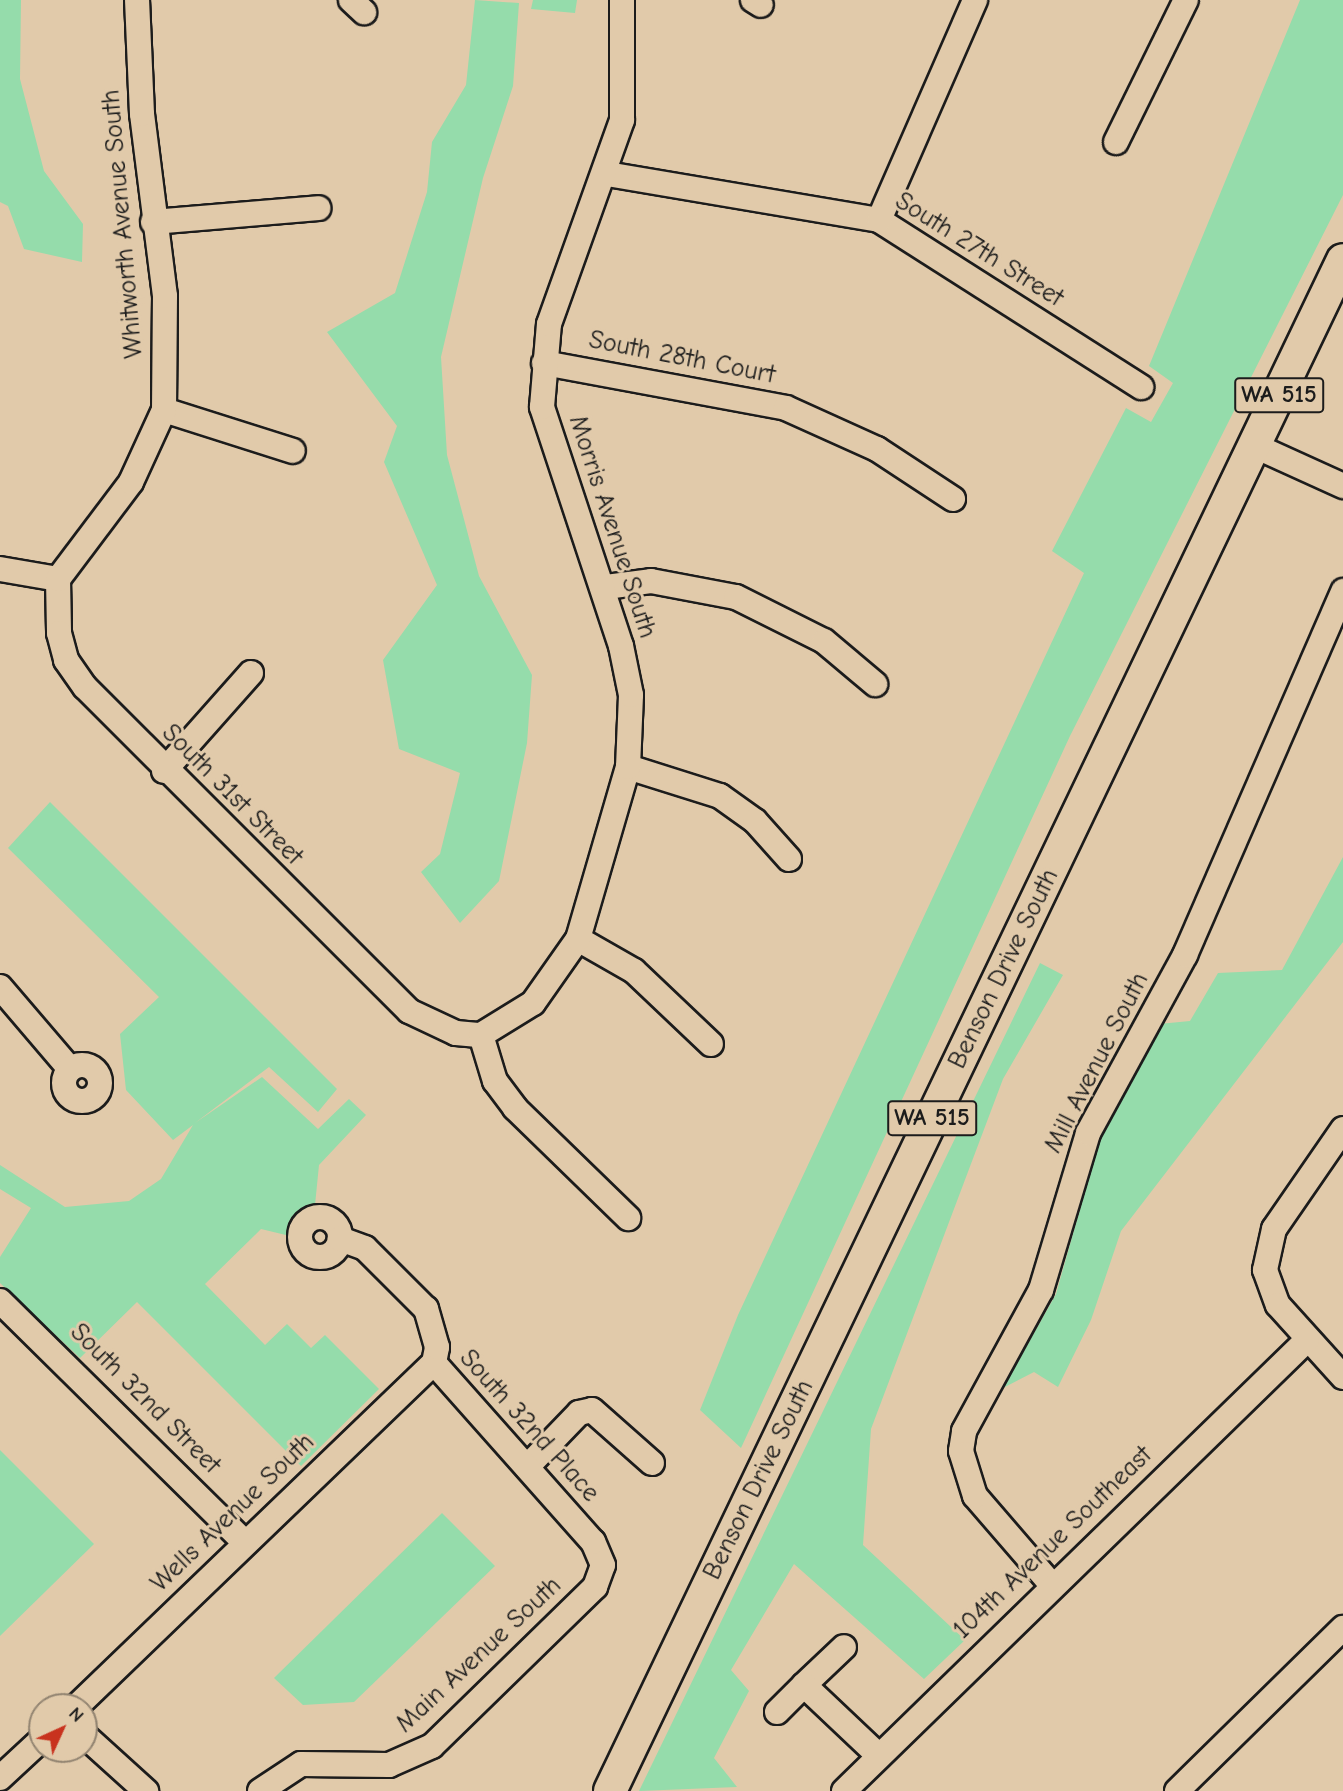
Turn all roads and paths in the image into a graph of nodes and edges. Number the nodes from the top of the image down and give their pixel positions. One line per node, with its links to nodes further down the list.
1 (137, 0): 9 (street, Whitworth Avenue South)
2 (622, 0): 6 (street, Morris Avenue South)
3 (975, 0): 8 (street)
4 (1186, 0): 5 (street)
5 (1116, 142)
6 (607, 174): 8 (street, South 27th Street); 11 (street, Morris Avenue South)
7 (318, 208): 9 (street)
8 (879, 220): 12 (street, South 27th Street)
9 (153, 222): 13 (street, Whitworth Avenue South)
10 (1343, 261): 14 (main road, Benson Drive South / WA 515)
11 (544, 363): 17 (street, South 28th Court); 20 (street, Morris Avenue South)
12 (1141, 387)
13 (164, 410): 15 (street); 19 (street, Whitworth Avenue South)
14 (1255, 446): 16 (street); 55 (main road, Benson Drive South / WA 515)
15 (293, 451)
16 (1343, 486)
17 (953, 499)
18 (0, 569): 19 (street)
19 (58, 579): 25 (street, South 31st Street)
20 (606, 587): 23 (street); 24 (street, Morris Avenue South)
21 (1343, 591): 43 (street, Mill Avenue South)
22 (251, 673): 25 (street)
23 (875, 684)
24 (628, 767): 26 (street); 27 (street, Morris Avenue South)
25 (164, 771): 29 (street, South 31st Street)
26 (789, 859)
27 (578, 939): 29 (street, Morris Avenue South); 30 (street)
28 (0, 987): 31 (street)
29 (481, 1035): 33 (street)
30 (711, 1044)
31 (70, 1069)
32 (1343, 1129): 36 (street)
33 (628, 1218)
34 (340, 1239): 37 (street, South 32nd Place)
35 (0, 1301): 41 (street, South 32nd Street)
36 (1307, 1340): 38 (street); 43 (street, 104th Avenue Southeast)
37 (434, 1363): 40 (street, South 32nd Place); 41 (street, Wells Avenue South)
38 (1343, 1377)
39 (652, 1463): 40 (street)
40 (527, 1468): 42 (street, South 32nd Place)
41 (244, 1542): 47 (street, Wells Avenue South)
42 (603, 1565): 54 (street, Main Avenue South)
43 (1051, 1584): 51 (street, 104th Avenue Southeast)
44 (1343, 1629): 57 (street)
45 (844, 1647): 46 (street)
46 (804, 1685): 48 (street); 51 (street)
47 (90, 1693)
48 (777, 1712)
49 (98, 1748): 53 (street)
50 (28, 1752): 52 (street)
51 (879, 1756): 56 (street, 104th Avenue Southeast)
52 (0, 1778)
53 (146, 1791)
54 (260, 1791)
55 (610, 1791)
56 (844, 1791)
57 (1177, 1791)

